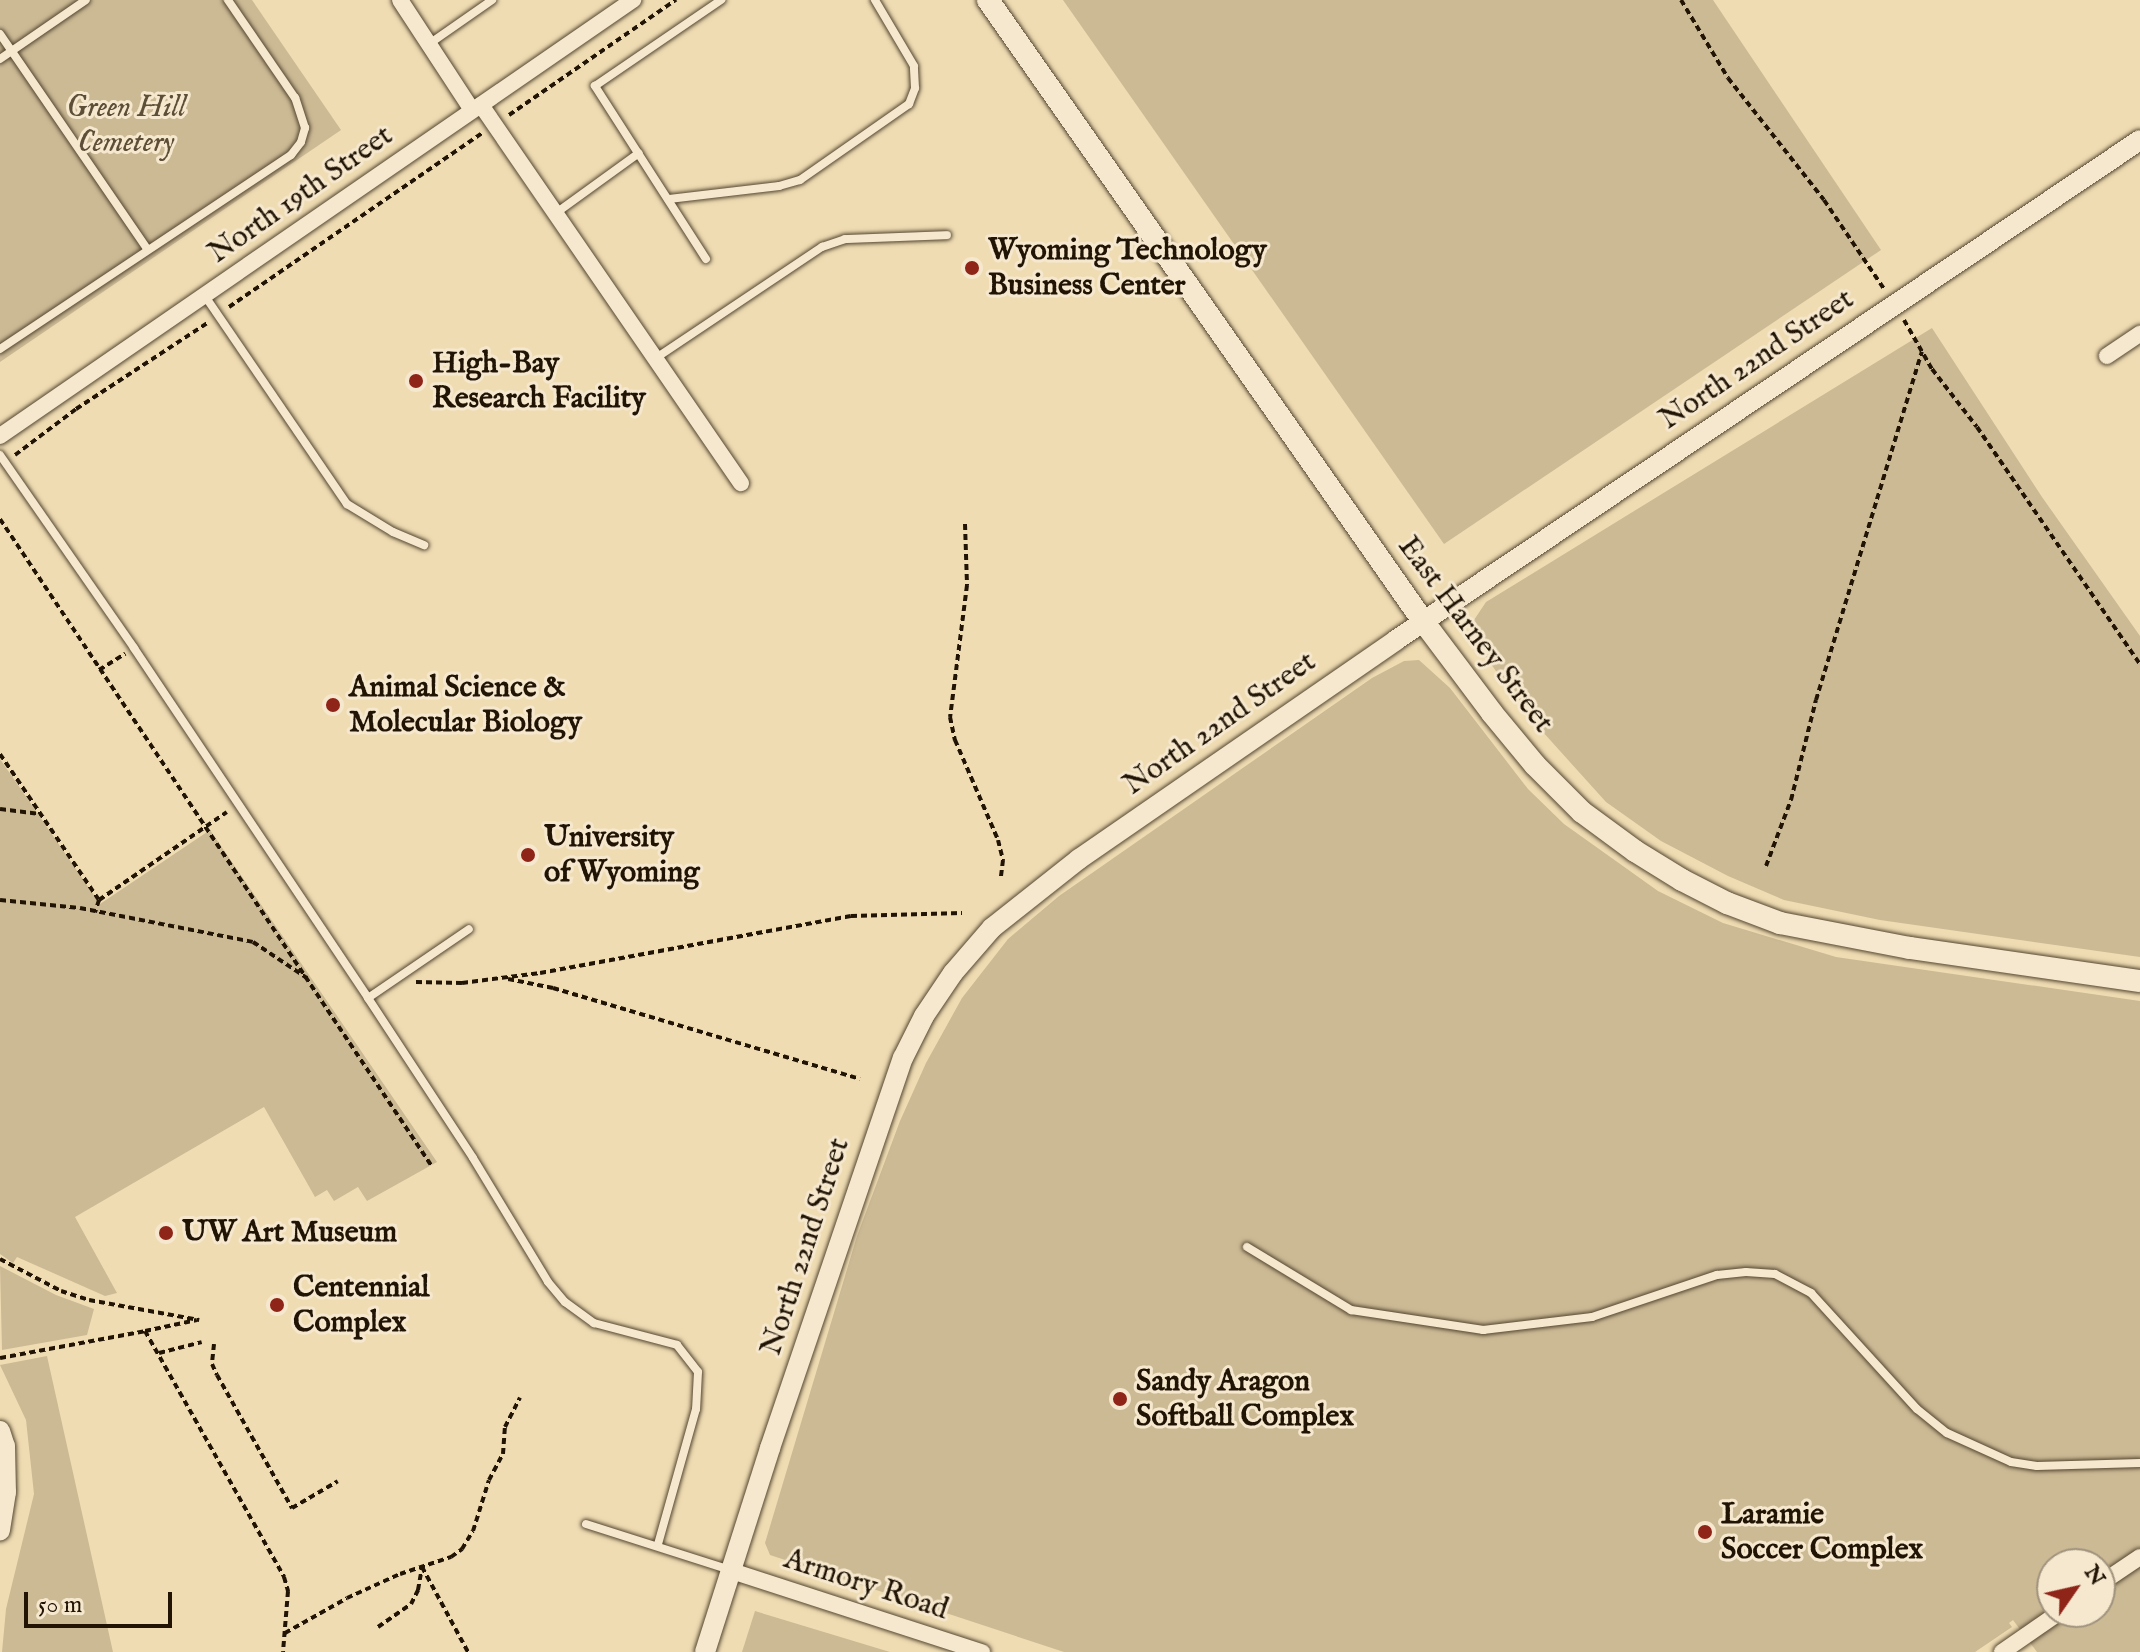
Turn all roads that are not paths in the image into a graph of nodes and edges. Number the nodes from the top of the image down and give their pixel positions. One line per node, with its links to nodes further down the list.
1 (86, 0): 11 (lane)
2 (228, 0): 19 (lane)
3 (400, 0): 10 (street)
4 (492, 0): 10 (lane)
5 (633, 0): 13 (street, North 19th Street)
6 (721, 0): 15 (lane)
7 (875, 0): 16 (lane)
8 (988, 0): 30 (main road, East Harney Street)
9 (0, 34): 11 (lane)
10 (428, 44): 13 (street)
11 (12, 51): 12 (lane); 19 (lane)
12 (0, 59)
13 (476, 108): 17 (street); 21 (street, North 19th Street)
14 (2140, 140): 30 (street, North 22nd Street)
15 (639, 153): 16 (lane); 17 (lane)
16 (669, 199): 20 (lane)
17 (555, 214): 25 (street)
18 (947, 235): 25 (lane)
19 (147, 249): 23 (lane)
20 (706, 259)
21 (205, 296): 26 (street, North 19th Street); 29 (lane)
22 (2140, 334): 24 (street)
23 (0, 349)
24 (2107, 356)
25 (655, 359): 28 (street)
26 (0, 436)
27 (2, 459): 33 (lane)
28 (741, 483)
29 (424, 545)
30 (1423, 621): 32 (main road, East Harney Street); 41 (street, North 22nd Street)
31 (469, 929): 33 (lane)
32 (2140, 981)
33 (368, 998): 39 (lane)
34 (1247, 1247): 36 (lane)
35 (0, 1431): 38 (street)
36 (2140, 1463)
37 (586, 1524): 39 (lane)
38 (0, 1531)
39 (658, 1544): 41 (lane)
40 (2140, 1557): 42 (street)
41 (732, 1571): 44 (street, North 22nd Street); 45 (street, Armory Road)
42 (2116, 1573)
43 (2037, 1628): 46 (street)
44 (705, 1652)
45 (982, 1652)
46 (2002, 1652)

